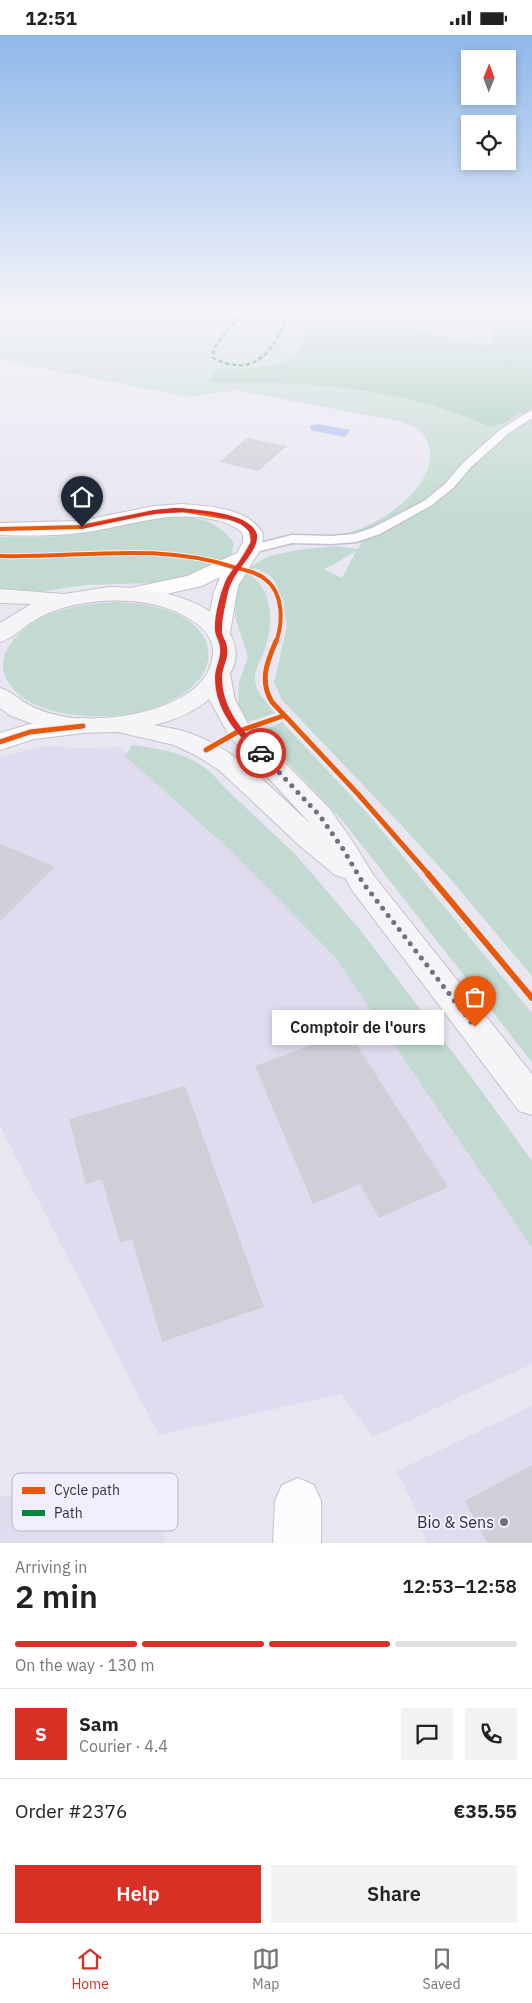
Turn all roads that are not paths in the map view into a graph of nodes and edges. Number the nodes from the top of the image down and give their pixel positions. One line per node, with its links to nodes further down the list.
1 (532, 413): 3 (lane)
2 (0, 529): 3 (street)
3 (247, 554): 4 (street); 7 (street)
4 (134, 594): 6 (main road); 7 (main road)
5 (0, 596): 6 (main road)
6 (66, 600): 8 (main road)
7 (218, 632): 9 (main road)
8 (0, 635)
9 (218, 675): 12 (main road); 14 (main road)
10 (0, 696): 11 (main road)
11 (83, 726): 12 (main road); 13 (street)
12 (116, 726): 14 (main road)
13 (0, 742)
14 (363, 883): 15 (main road)
15 (532, 1100)

